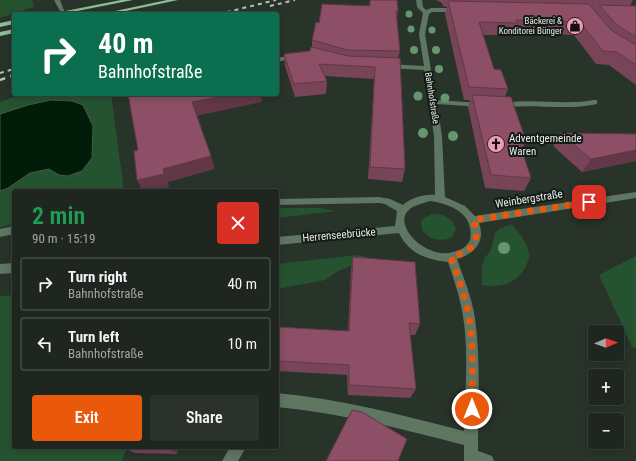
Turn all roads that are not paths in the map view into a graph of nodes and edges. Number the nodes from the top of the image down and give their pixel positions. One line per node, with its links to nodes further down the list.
1 (58, 0): 6 (street)
2 (130, 0): 7 (main road)
3 (175, 0): 8 (main road)
4 (419, 0): 9 (street)
5 (466, 10): 9 (street)
6 (63, 12)
7 (68, 12)
8 (114, 12)
9 (426, 13): 17 (street, Bahnhofstraße)
10 (12, 22): 11 (main road)
11 (0, 25)
12 (12, 31): 13 (main road)
13 (0, 34)
14 (306, 54): 15 (street)
15 (279, 60)
16 (376, 66): 17 (street)
17 (427, 68): 18 (street, Bahnhofstraße)
18 (433, 102): 19 (street); 21 (street, Bahnhofstraße)
19 (594, 102)
20 (636, 195): 24 (street, Weinbergstraße)
21 (440, 199): 23 (street); 24 (street)
22 (279, 202): 23 (street)
23 (403, 210): 25 (street)
24 (473, 220): 29 (street)
25 (400, 229): 28 (street, Herrenseebrücke); 29 (street)
26 (12, 230): 27 (street)
27 (0, 233)
28 (279, 241)
29 (451, 257): 33 (street)
30 (12, 268): 31 (street)
31 (0, 269)
32 (279, 400): 33 (street)
33 (472, 440): 35 (street)
34 (238, 449): 36 (street)
35 (472, 459): 37 (street)
36 (229, 461)
37 (487, 461)

